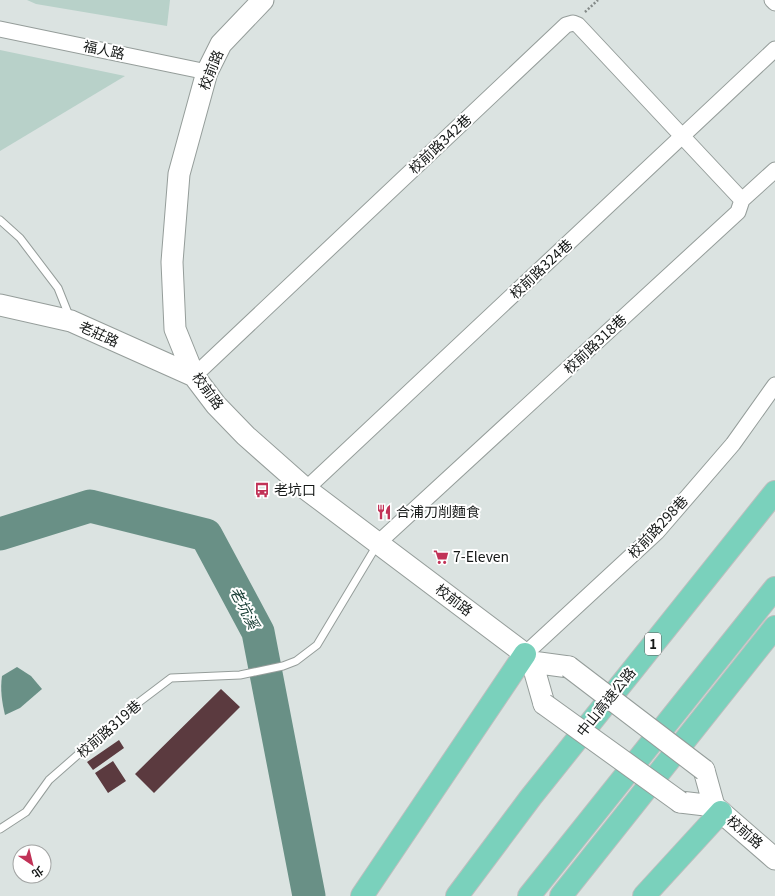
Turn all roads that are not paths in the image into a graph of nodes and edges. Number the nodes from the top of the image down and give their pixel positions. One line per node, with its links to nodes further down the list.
1 (263, 0): 6 (street, 校前路)
2 (772, 0): 3 (street)
3 (775, 3)
4 (0, 29): 6 (street, 福人路)
5 (775, 49): 7 (street, 校前路324巷)
6 (207, 72): 13 (street, 校前路)
7 (681, 137): 9 (street); 13 (street, 校前路342巷); 15 (street, 校前路324巷)
8 (775, 170): 9 (street, 校前路318巷)
9 (742, 200): 17 (street, 校前路318巷)
10 (0, 220): 12 (lane)
11 (0, 306): 12 (street, 老莊路)
12 (71, 321): 13 (street, 老莊路)
13 (194, 376): 15 (street, 校前路)
14 (775, 385): 20 (street, 校前路298巷)
15 (306, 489): 17 (street, 校前路)
16 (775, 492): 21 (highway, 中山高速公路 / 1)
17 (378, 543): 20 (street, 校前路); 23 (lane, 校前路319巷)
18 (775, 588): 25 (highway)
19 (775, 627): 29 (highway)
20 (529, 658): 22 (street, 校前路, bridge); 22 (street, 校前路, bridge); 26 (highway)
21 (531, 797): 27 (highway, 1); 28 (highway, 中山高速公路 / 1)
22 (718, 809): 24 (street, 校前路); 30 (highway)
23 (0, 829)
24 (775, 859)
25 (534, 891)
26 (362, 896)
27 (449, 896)
28 (457, 896)
29 (561, 896)
30 (644, 896)

